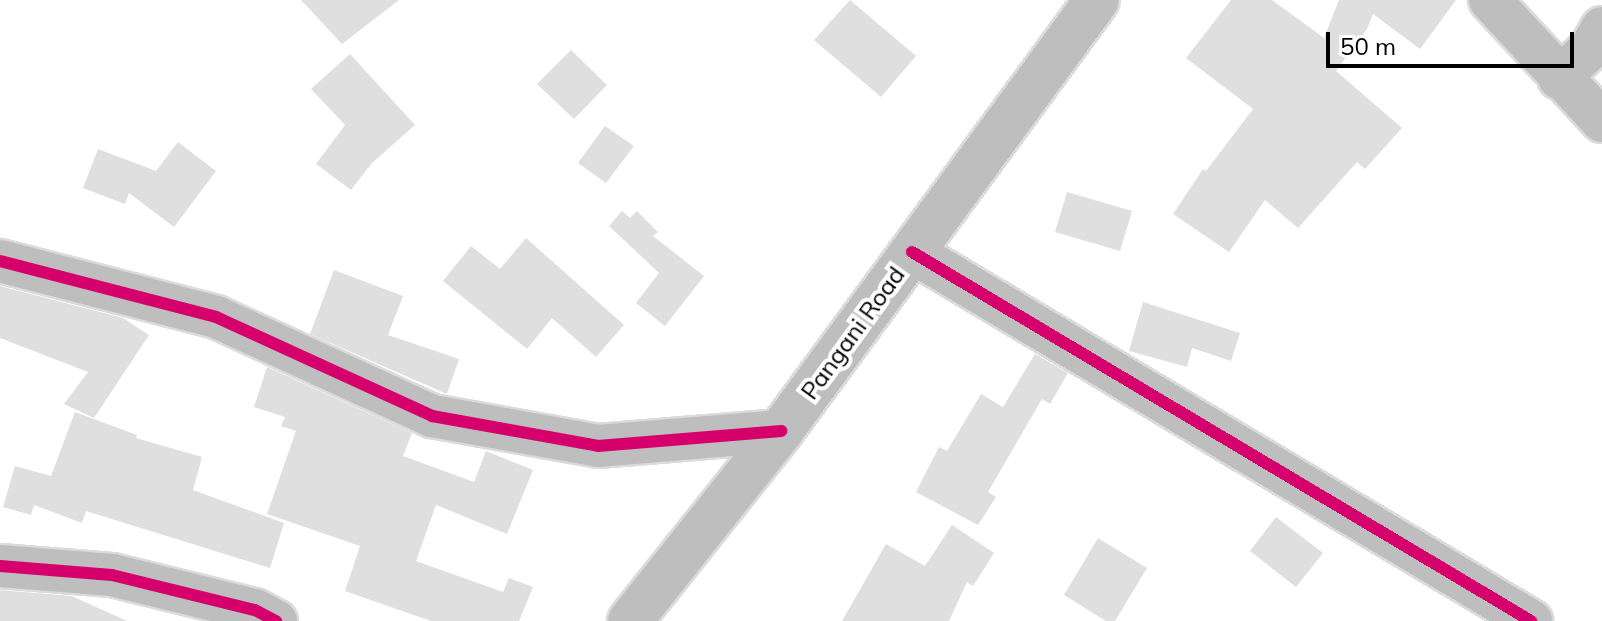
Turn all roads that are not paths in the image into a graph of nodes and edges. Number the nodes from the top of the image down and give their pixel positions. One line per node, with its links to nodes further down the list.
1 (1097, 0): 6 (main road, Pangani Road)
2 (1490, 0): 4 (street)
3 (1602, 28): 4 (street)
4 (1559, 78): 5 (street)
5 (1602, 121)
6 (912, 252): 8 (main road, Pangani Road); 12 (street)
7 (0, 261): 8 (street)
8 (781, 431): 11 (main road, Pangani Road)
9 (0, 566): 10 (street)
10 (276, 621)
11 (630, 621)
12 (1531, 621)

